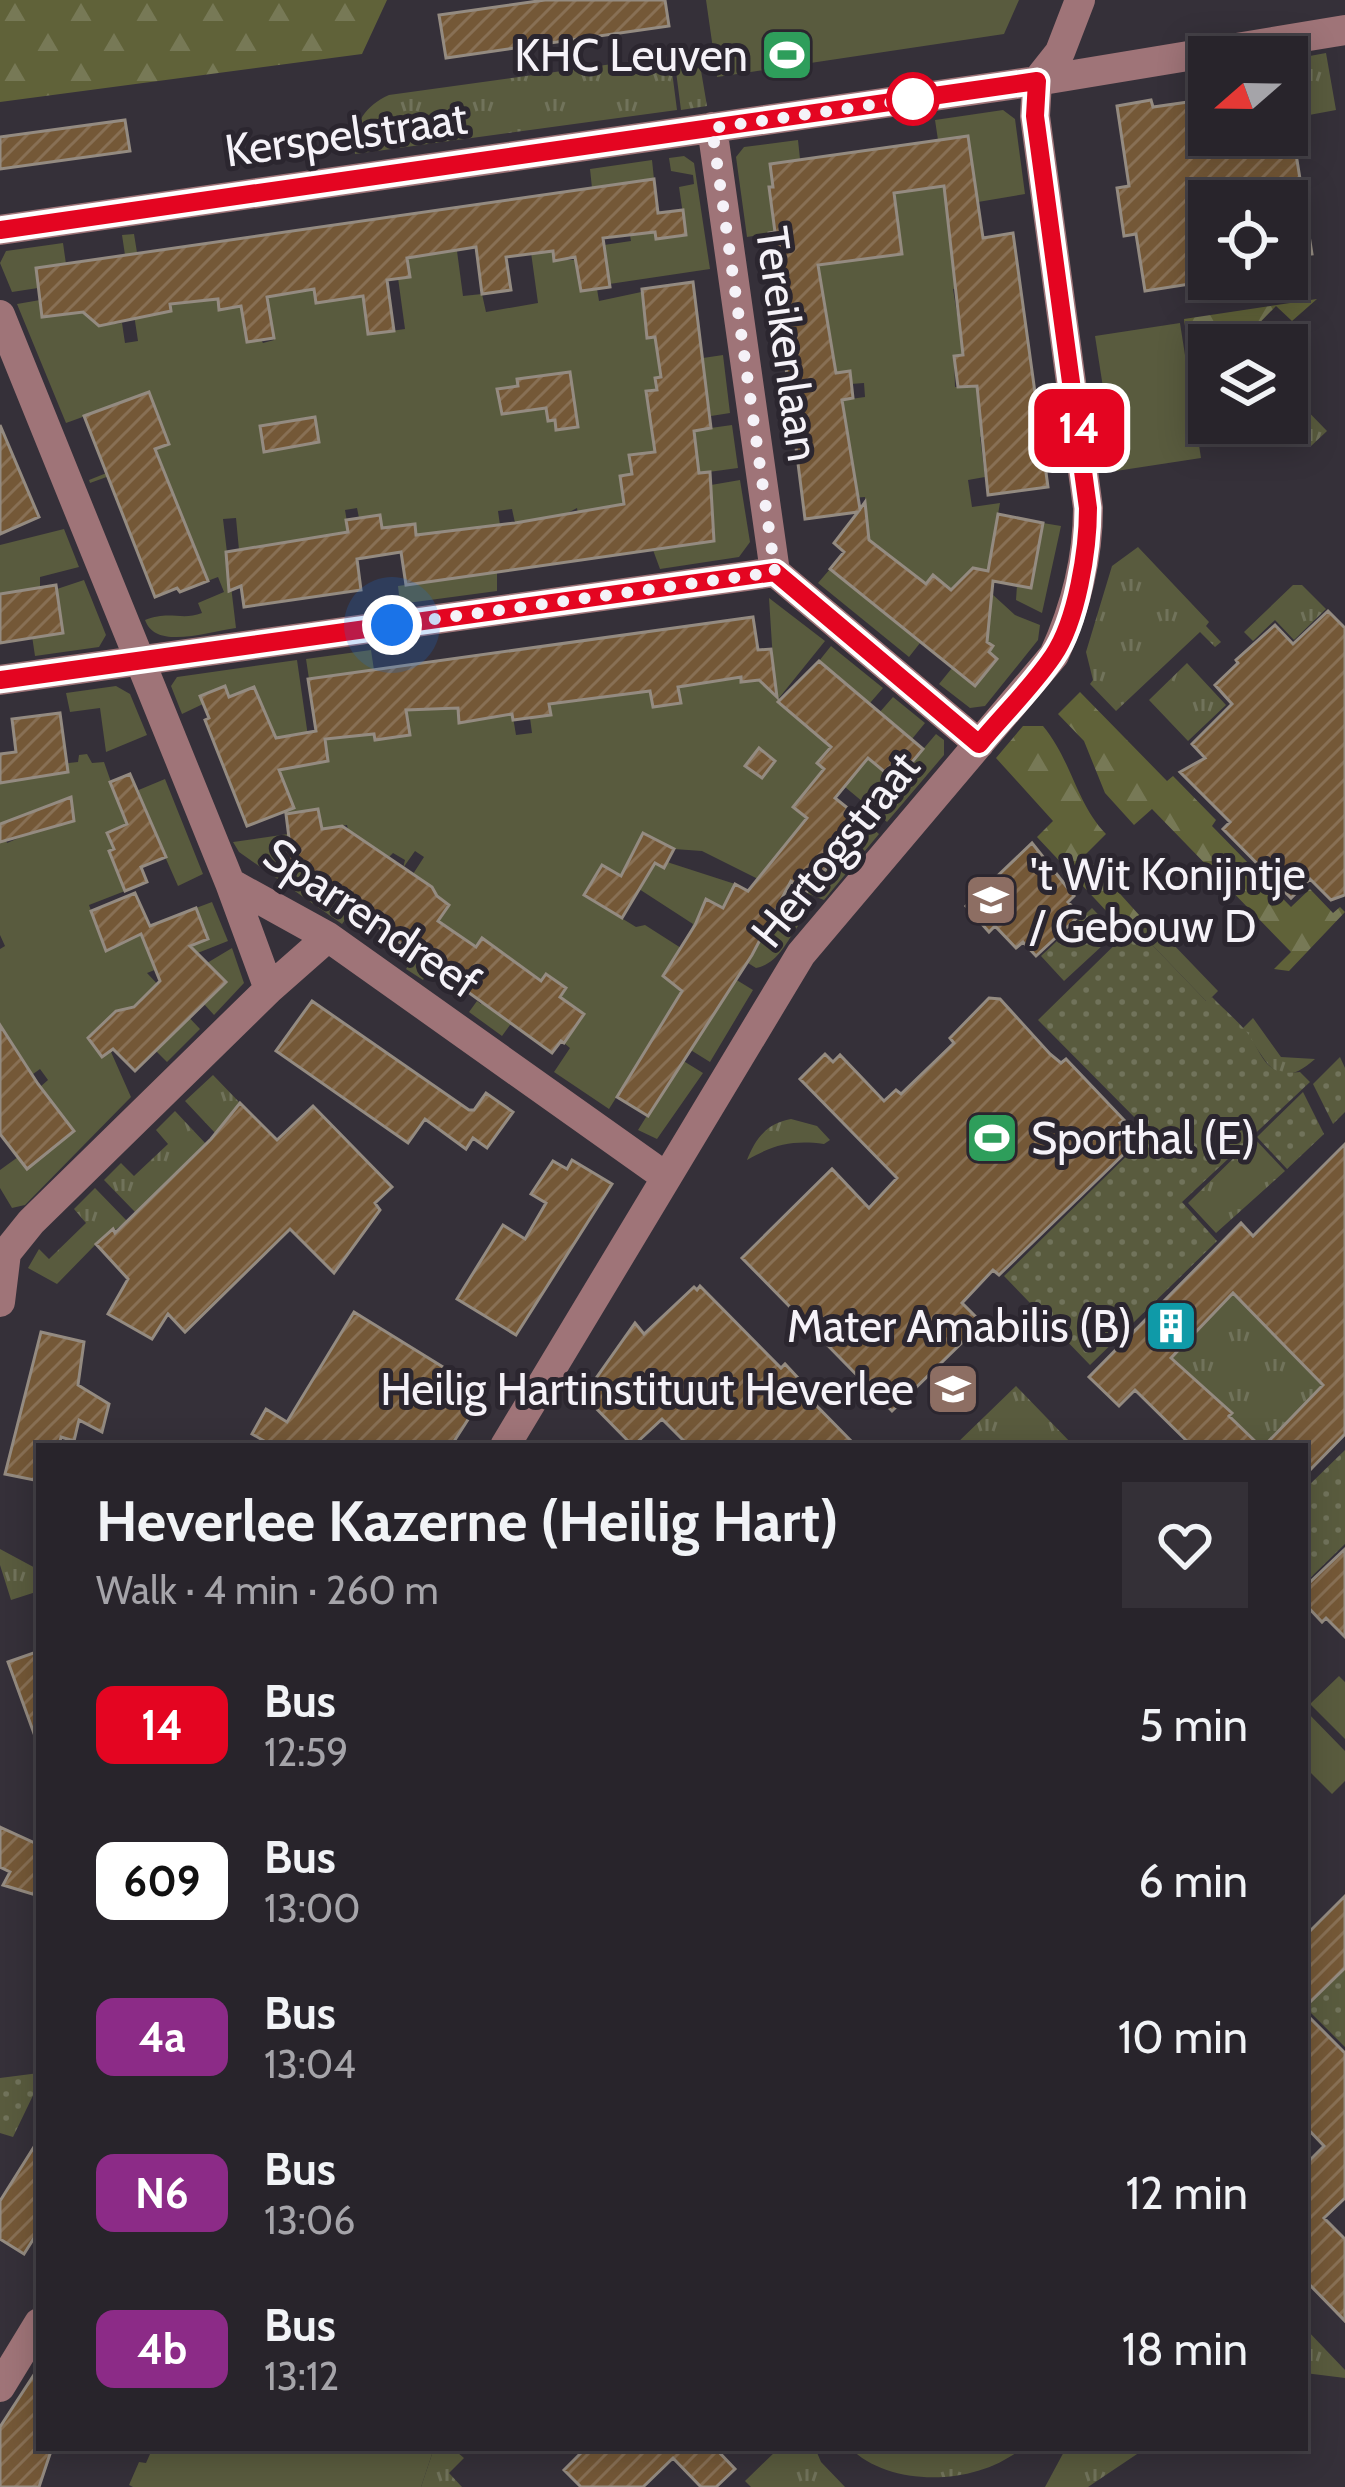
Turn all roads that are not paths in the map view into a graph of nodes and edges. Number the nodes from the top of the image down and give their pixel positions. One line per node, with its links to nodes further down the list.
1 (1080, 0): 3 (street)
2 (1345, 30): 3 (street, Kerspelstraat)
3 (1037, 81): 4 (street, Kerspelstraat); 10 (street, Hertogstraat)
4 (712, 128): 5 (street, Kerspelstraat); 7 (street, Tereikenlaan)
5 (0, 230)
6 (0, 315): 8 (street, Sparrendreef)
7 (775, 572): 8 (street); 10 (street)
8 (140, 660): 9 (street); 11 (street, Sparrendreef)
9 (0, 680)
10 (979, 744): 14 (street, Hertogstraat)
11 (230, 883): 12 (street, Sparrendreef); 13 (street)
12 (328, 937): 13 (street); 14 (street, Sparrendreef)
13 (269, 989): 15 (street)
14 (666, 1177): 17 (street, Hertogstraat)
15 (3, 1246): 16 (street)
16 (0, 1302)
17 (507, 1443)
18 (36, 2328): 19 (street)
19 (0, 2387)

